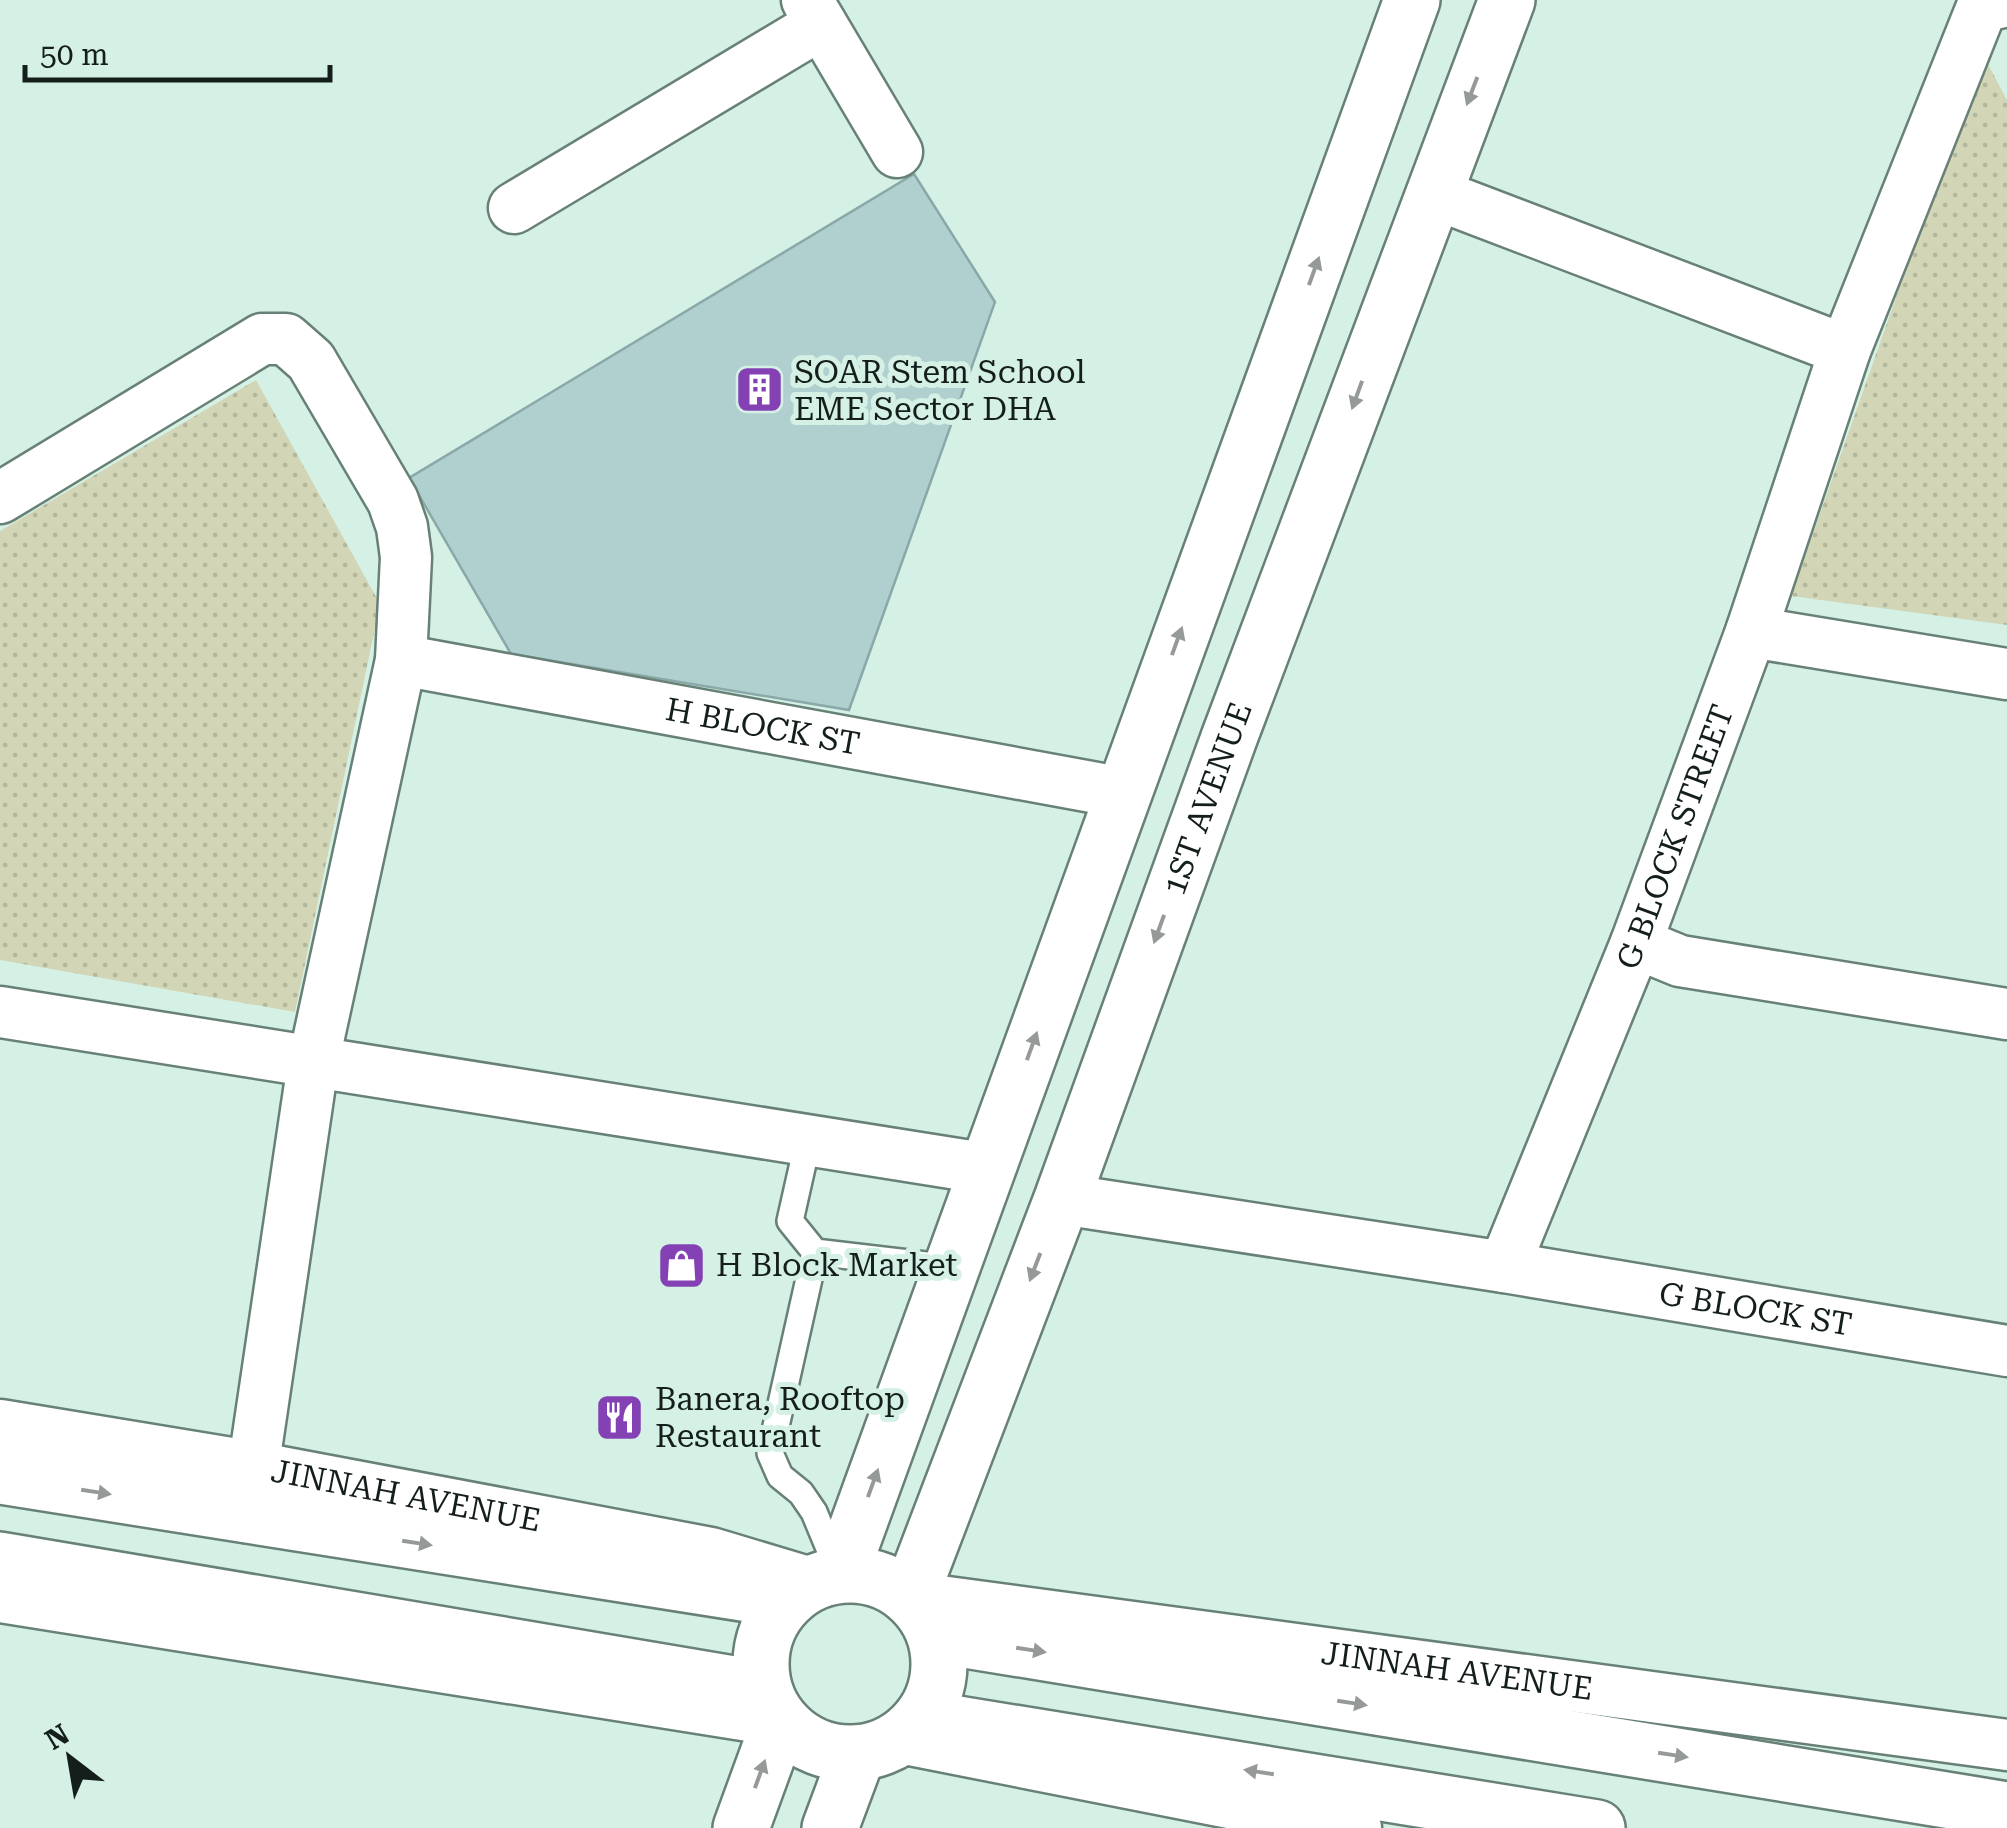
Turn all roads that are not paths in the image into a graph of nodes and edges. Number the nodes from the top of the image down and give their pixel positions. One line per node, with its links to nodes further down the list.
1 (1412, 0): 13 (street, one-way to 1)
2 (1508, 0): 6 (street, 1ST AVENUE, one-way to 6)
3 (2007, 0): 8 (street, G BLOCK STREET)
4 (814, 12): 5 (street); 7 (street)
5 (897, 152)
6 (1433, 193): 8 (street); 14 (street, 1ST AVENUE, one-way to 14)
7 (514, 208)
8 (1846, 350): 10 (street, G BLOCK STREET)
9 (0, 498): 11 (street)
10 (1751, 632): 12 (street); 16 (street, G BLOCK STREET)
11 (401, 660): 15 (street, H BLOCK ST); 19 (street)
12 (2007, 674)
13 (1150, 715): 14 (street); 15 (street)
14 (1229, 738): 21 (street, 1ST AVENUE, one-way to 21)
15 (1124, 793): 20 (street, one-way to 15)
16 (1636, 943): 18 (street); 27 (street, G BLOCK STREET)
17 (0, 1012): 19 (street)
18 (2007, 1014)
19 (313, 1064): 22 (street); 31 (street)
20 (1008, 1114): 21 (street); 23 (street)
21 (1084, 1136): 24 (street, 1ST AVENUE)
22 (808, 1141): 23 (street); 25 (lane)
23 (988, 1169): 26 (street)
24 (1062, 1199): 27 (street); 35 (street, 1ST AVENUE, one-way to 35)
25 (815, 1252): 26 (lane); 33 (lane)
26 (952, 1268): 33 (street, one-way to 26)
27 (1504, 1268): 28 (street, G BLOCK ST)
28 (2007, 1351)
29 (0, 1425): 31 (street, JINNAH AVENUE)
30 (0, 1476): 31 (street, JINNAH AVENUE, one-way to 31)
31 (251, 1492): 33 (street, JINNAH AVENUE)
32 (0, 1560): 36 (street)
33 (812, 1586): 35 (street); 36 (street)
34 (0, 1597): 36 (street)
35 (922, 1616): 37 (street); 38 (street, JINNAH AVENUE); 39 (street, JINNAH AVENUE, one-way to 39)
36 (772, 1705): 37 (street); 41 (street, one-way to 36)
37 (893, 1736): 40 (street, one-way to 37); 42 (street); 43 (street)
38 (2007, 1745)
39 (2007, 1810)
40 (1460, 1816): 44 (street)
41 (741, 1828)
42 (830, 1828)
43 (1356, 1828)
44 (1597, 1828)

